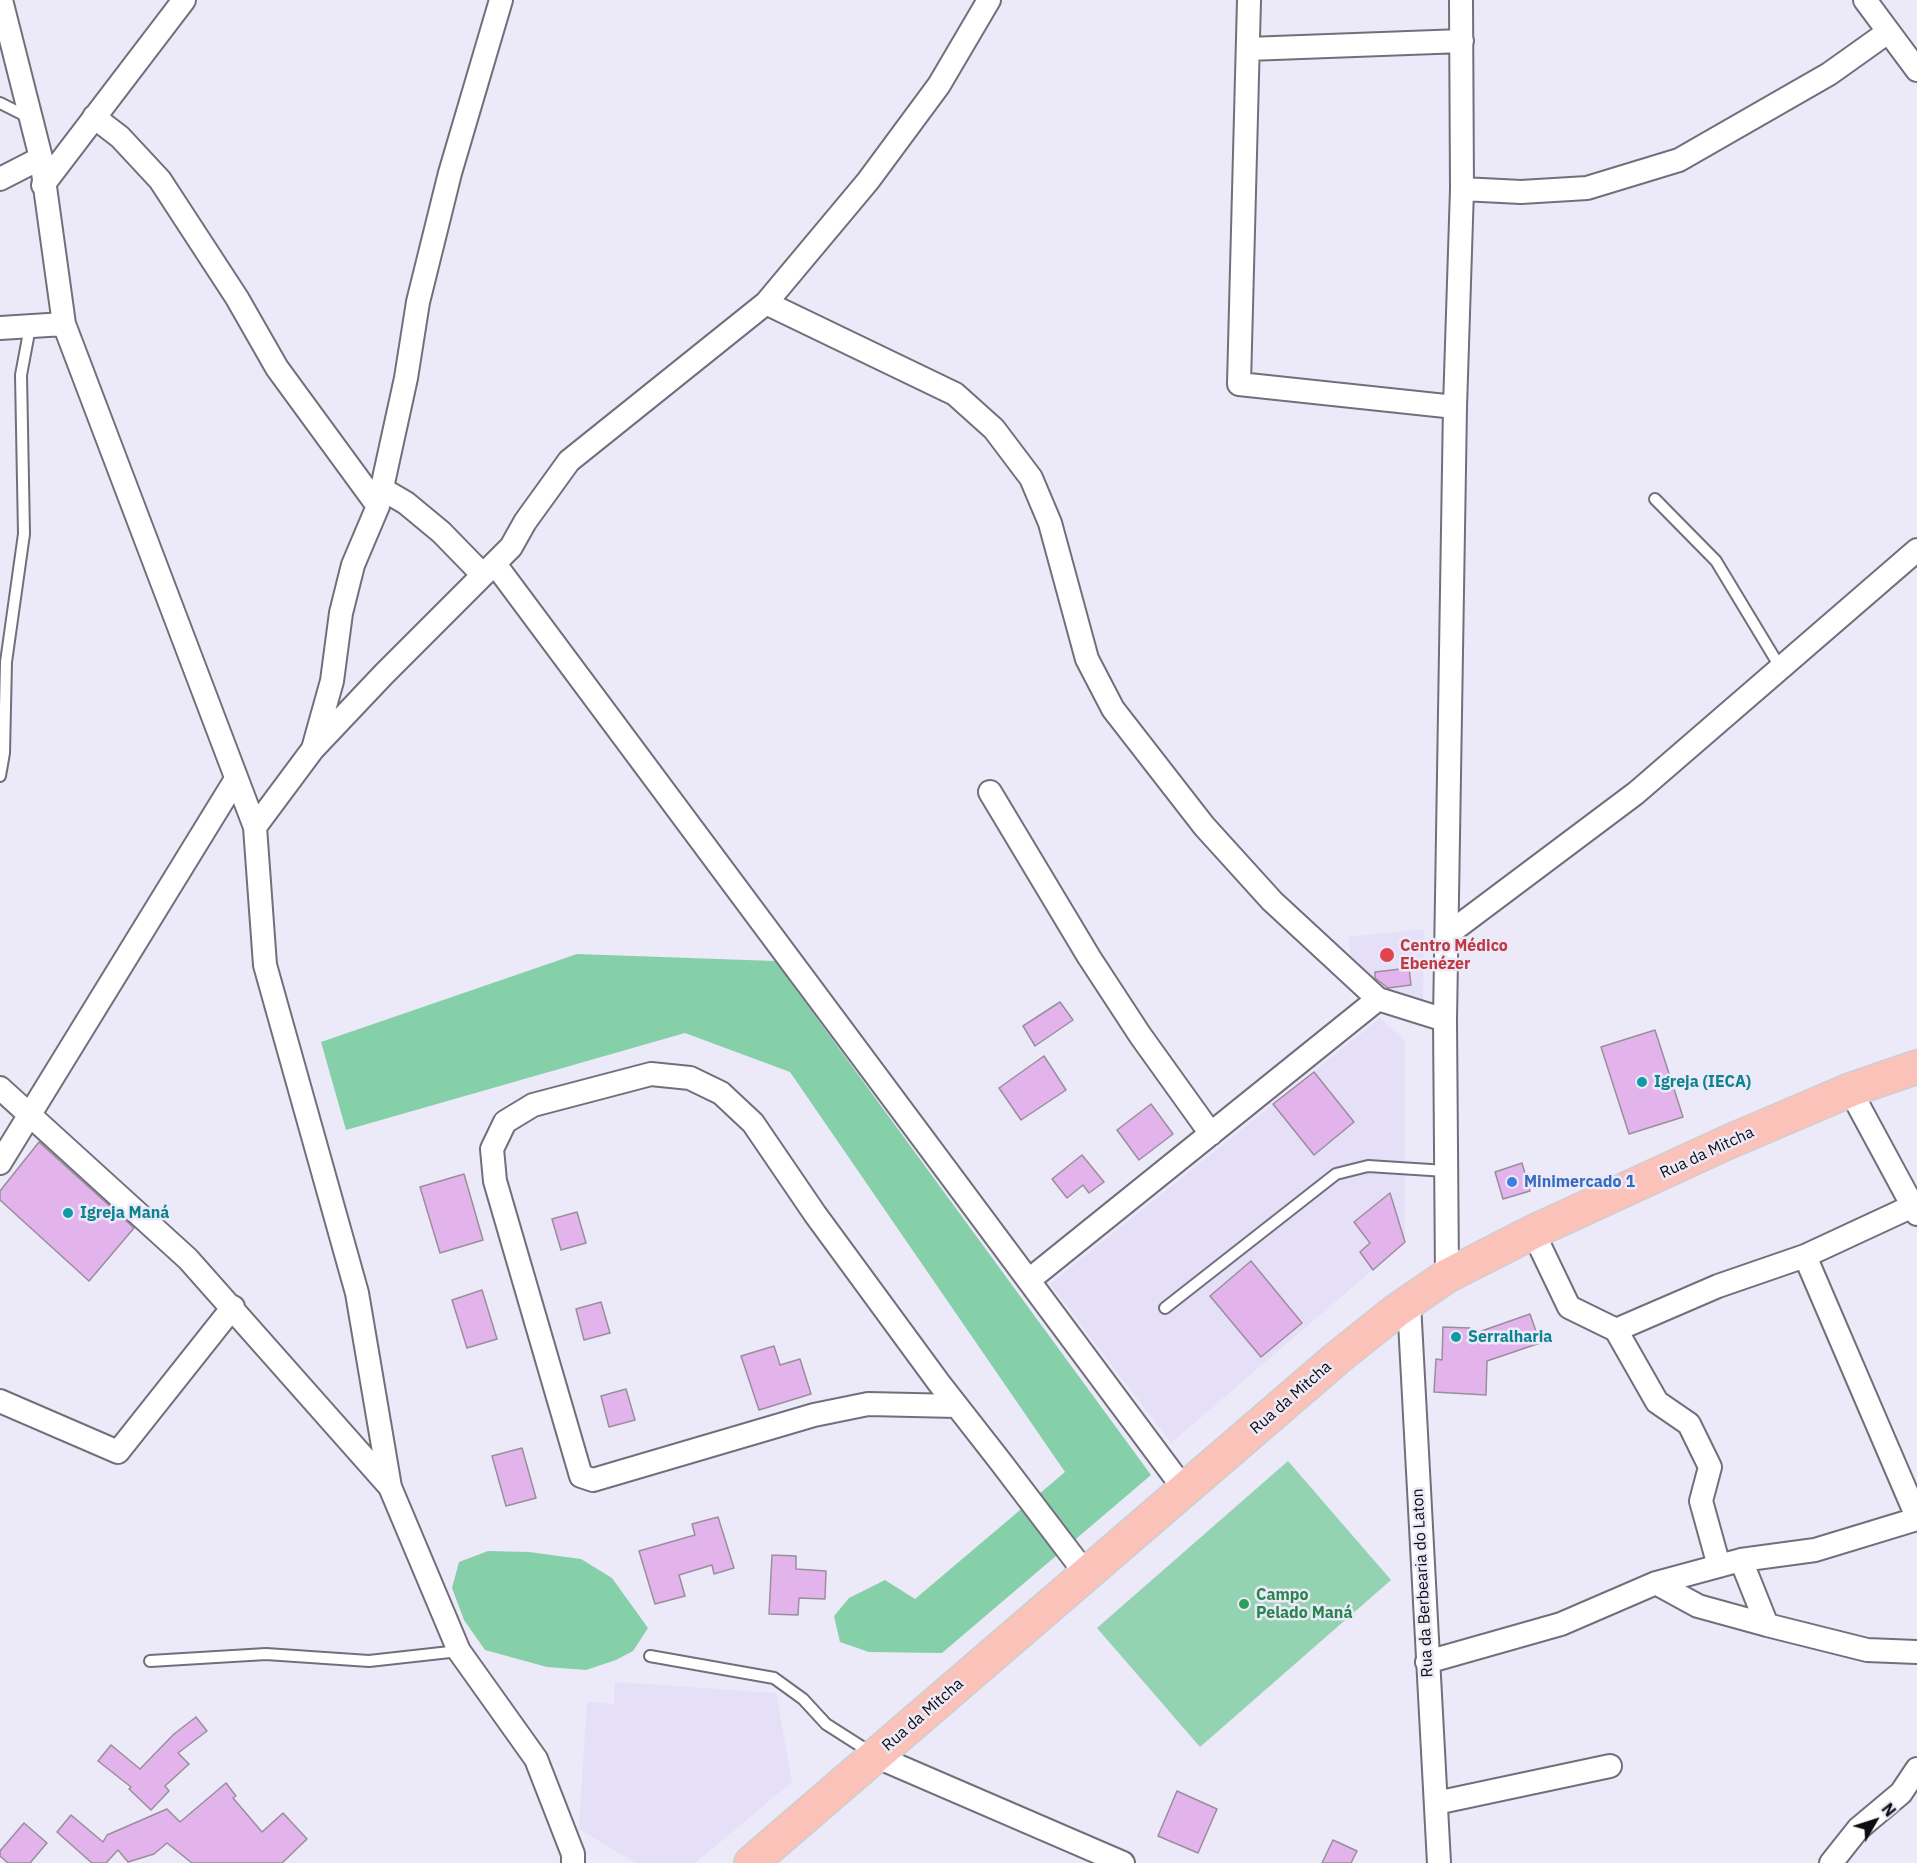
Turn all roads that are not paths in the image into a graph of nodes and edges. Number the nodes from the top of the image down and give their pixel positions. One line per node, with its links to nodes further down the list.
1 (1, 0): 14 (street)
2 (184, 0): 13 (street)
3 (501, 0): 24 (street)
4 (989, 0): 19 (street)
5 (1249, 0): 10 (street)
6 (1461, 0): 9 (street)
7 (1865, 0): 8 (street)
8 (1888, 32): 11 (street); 18 (street)
9 (1462, 41): 10 (street); 18 (street)
10 (1248, 48): 23 (street)
11 (1917, 70)
12 (0, 103): 14 (lane)
13 (94, 117): 17 (street); 24 (street)
14 (33, 119): 15 (street)
15 (41, 158): 16 (street); 17 (street)
16 (0, 179)
17 (43, 185): 20 (street)
18 (1462, 189): 23 (street)
19 (766, 303): 27 (street); 35 (street)
20 (64, 324): 21 (street); 31 (street)
21 (30, 327): 22 (street); 30 (lane)
22 (0, 328)
23 (1455, 407): 34 (street)
24 (380, 498): 27 (street); 29 (street)
25 (1655, 499): 28 (lane)
26 (1917, 550): 28 (street)
27 (489, 569): 29 (street); 48 (street)
28 (1780, 668): 34 (street)
29 (313, 749): 33 (street)
30 (0, 776)
31 (236, 779): 33 (street); 40 (street)
32 (990, 792): 41 (street)
33 (255, 827): 55 (street)
34 (1448, 934): 36 (street)
35 (1378, 999): 36 (street); 41 (street)
36 (1445, 1020): 43 (street)
37 (1917, 1067): 39 (main road, Rua da Mitcha)
38 (0, 1088): 40 (street)
39 (1850, 1090): 44 (street); 45 (main road, Rua da Mitcha)
40 (32, 1114): 42 (street); 50 (street)
41 (1211, 1134): 48 (street)
42 (0, 1163)
43 (1446, 1171): 47 (street); 51 (lane)
44 (1916, 1208): 46 (street)
45 (1533, 1232): 47 (main road, Rua da Mitcha); 52 (street)
46 (1805, 1256): 52 (street); 57 (street)
47 (1447, 1276): 49 (main road, Rua da Mitcha)
48 (1029, 1280): 56 (street)
49 (1409, 1303): 56 (main road, Rua da Mitcha); 66 (street, Rua da Berbearia do Laton)
50 (233, 1307): 53 (street); 55 (street)
51 (1165, 1308)
52 (1616, 1330): 58 (street)
53 (0, 1401)
54 (957, 1406): 54 (street); 59 (street)
55 (390, 1487): 62 (street)
56 (1184, 1489): 59 (main road, Rua da Mitcha)
57 (1917, 1518): 58 (street)
58 (1730, 1563): 60 (street); 61 (street)
59 (1086, 1574): 67 (main road, Rua da Mitcha)
60 (1656, 1583): 61 (street); 66 (street)
61 (1767, 1625): 63 (street)
62 (459, 1651): 65 (lane); 71 (street)
63 (1917, 1652)
64 (650, 1656): 67 (lane)
65 (150, 1660)
66 (1427, 1662): 70 (street, Rua da Berbearia do Laton)
67 (875, 1756): 72 (main road, Rua da Mitcha); 73 (street)
68 (1610, 1766): 70 (street)
69 (1917, 1769): 75 (street)
70 (1436, 1803): 74 (street, Rua da Berbearia do Laton)
71 (573, 1863)
72 (751, 1863)
73 (1123, 1863)
74 (1439, 1863)
75 (1831, 1863)

